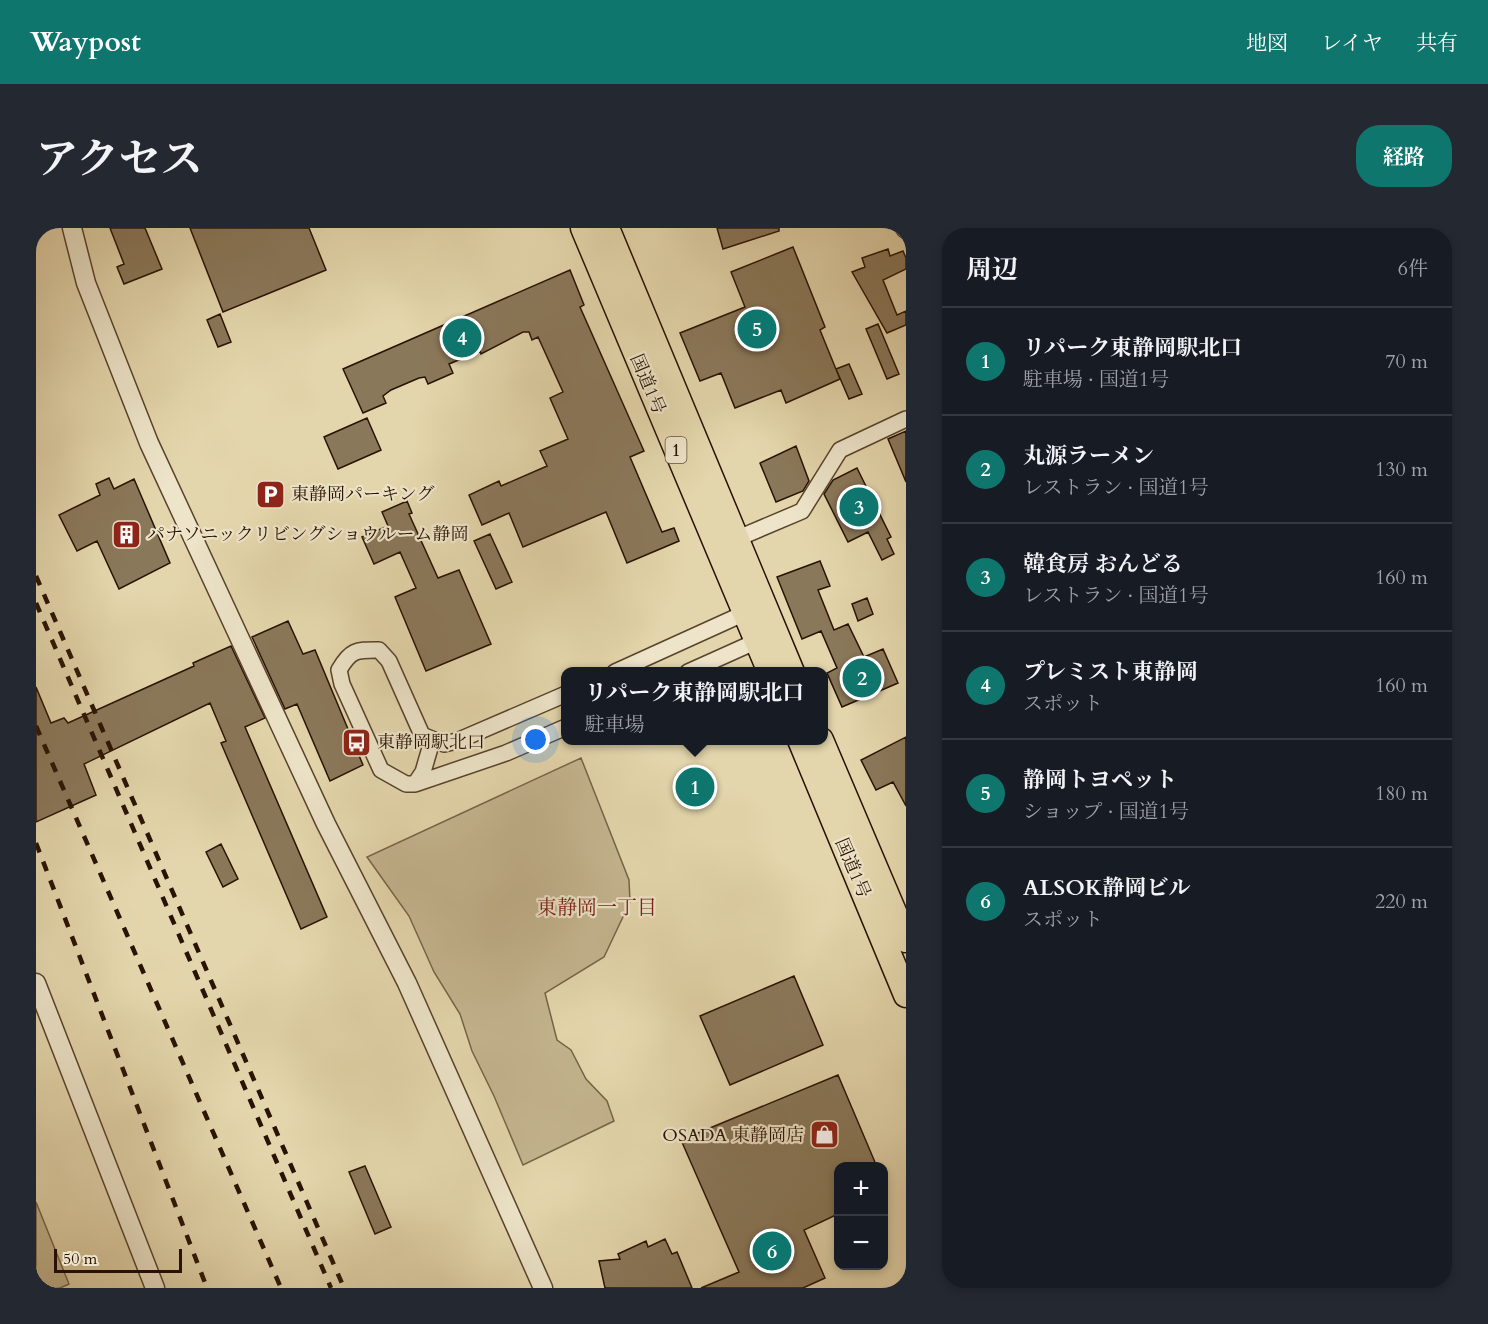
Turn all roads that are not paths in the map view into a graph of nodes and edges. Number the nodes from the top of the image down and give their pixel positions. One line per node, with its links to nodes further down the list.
1 (72, 228): 23 (street)
2 (583, 228): 6 (highway, 国道1号 / 1)
3 (607, 228): 5 (highway, 国道1号 / 1)
4 (906, 419): 5 (street)
5 (736, 539): 7 (highway, 国道1号 / 1)
6 (745, 613): 7 (street); 8 (highway, 国道1号 / 1); 9 (street)
7 (770, 619): 8 (street); 12 (highway, 国道1号 / 1)
8 (757, 641): 10 (street); 11 (highway, 国道1号 / 1)
9 (626, 667)
10 (699, 667)
11 (768, 667)
12 (790, 667)
13 (561, 696): 15 (street)
14 (561, 729): 18 (street)
15 (432, 741): 18 (street); 18 (street)
16 (802, 745): 21 (highway, 国道1号)
17 (823, 745): 19 (highway, 国道1号)
18 (415, 784)
19 (906, 940)
20 (36, 983): 22 (street)
21 (906, 995)
22 (155, 1288)
23 (543, 1288)

